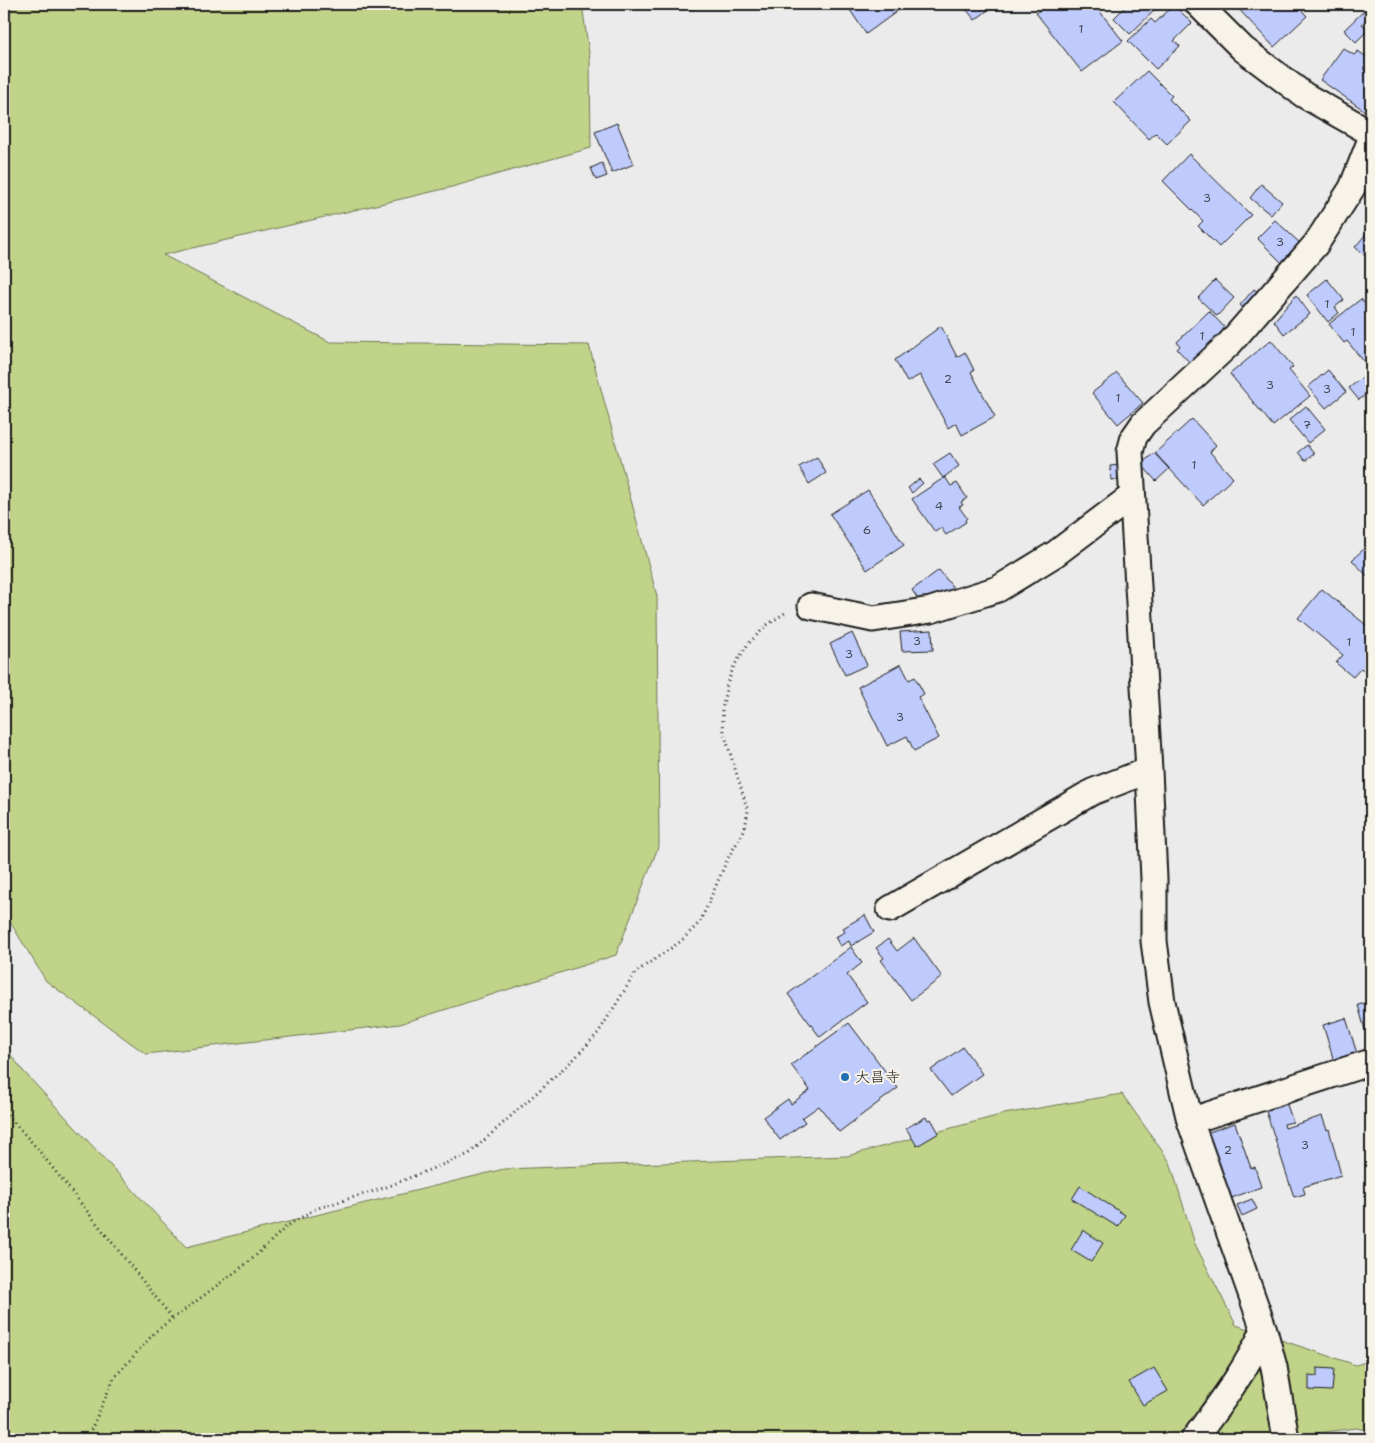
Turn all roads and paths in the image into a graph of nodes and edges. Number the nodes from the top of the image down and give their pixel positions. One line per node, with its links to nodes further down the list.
1 (1198, 4): 2 (street)
2 (1371, 133)
3 (1371, 139): 4 (street)
4 (1132, 496): 5 (street); 6 (street)
5 (810, 606): 11 (path)
6 (1149, 770): 7 (street); 10 (street)
7 (890, 909)
8 (1371, 1062): 10 (street)
9 (4, 1111): 11 (path)
10 (1190, 1121): 12 (street)
11 (173, 1319): 13 (path)
12 (1264, 1330): 14 (street); 15 (street)
13 (87, 1439)
14 (1194, 1439)
15 (1286, 1439)

